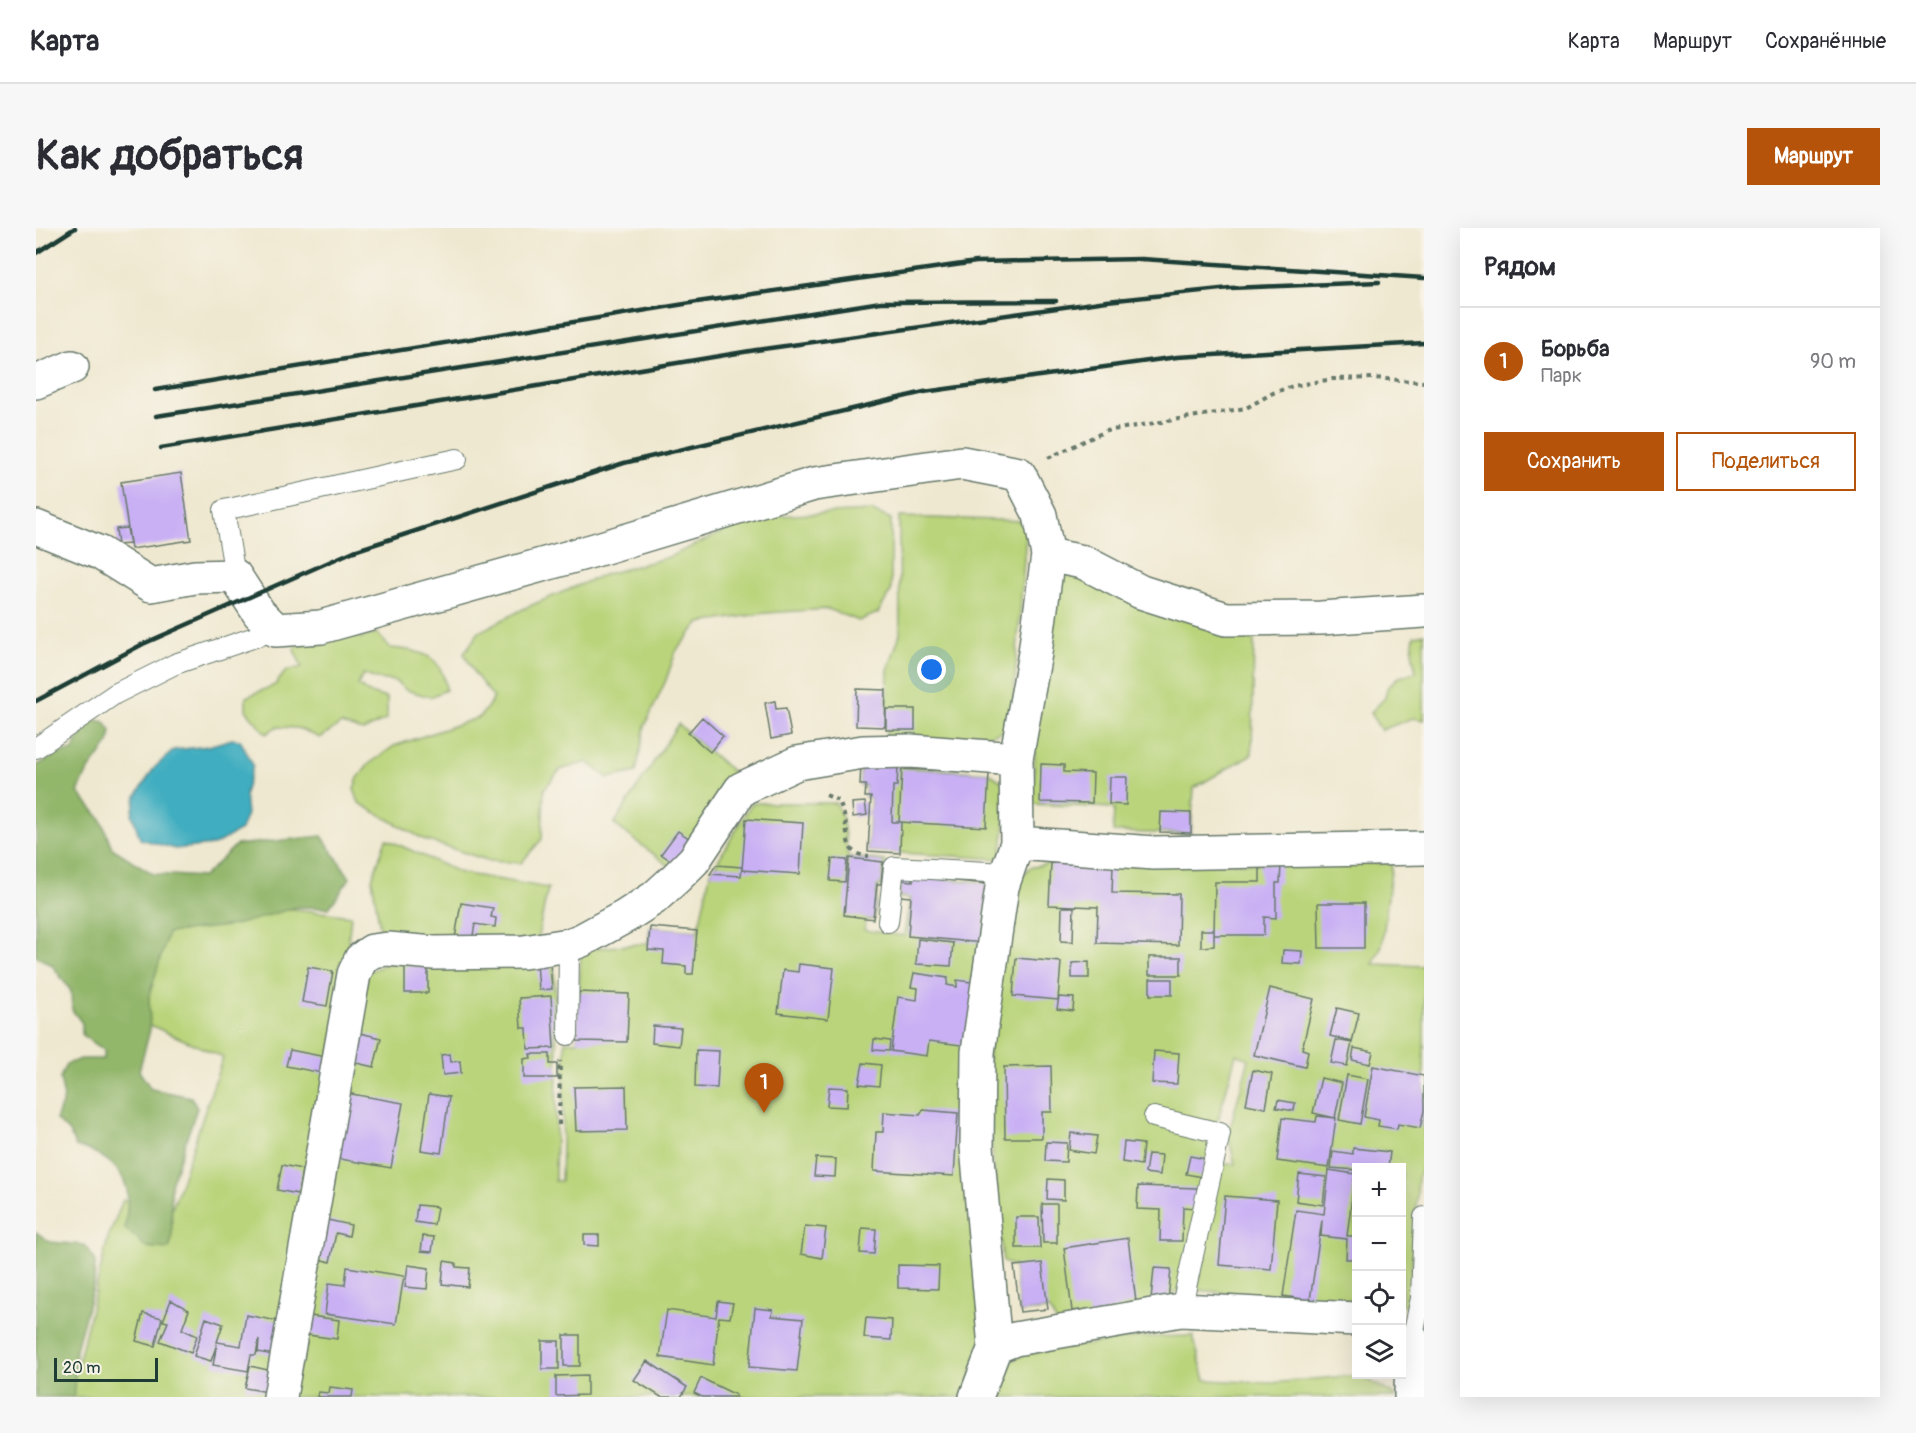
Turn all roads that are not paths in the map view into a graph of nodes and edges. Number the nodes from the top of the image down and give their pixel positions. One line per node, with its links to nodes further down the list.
1 (72, 367): 2 (street)
2 (36, 382)
3 (457, 459): 6 (lane)
4 (36, 527): 6 (street)
5 (1048, 555): 7 (street); 8 (street); 10 (street)
6 (235, 576): 8 (street)
7 (1424, 611)
8 (276, 630): 9 (lane)
9 (36, 748)
10 (1016, 759): 11 (street); 15 (street)
11 (1017, 843): 12 (street); 13 (street)
12 (1424, 848)
13 (1006, 873): 14 (lane); 22 (street)
14 (888, 922)
15 (569, 945): 16 (lane); 23 (street)
16 (568, 1035)
17 (1154, 1118): 19 (lane)
18 (1424, 1217): 21 (lane)
19 (1181, 1310): 20 (street); 22 (street)
20 (1352, 1318)
21 (1412, 1340): 25 (street)
22 (995, 1347): 24 (street)
23 (280, 1397)
24 (976, 1397)
25 (1411, 1397)

